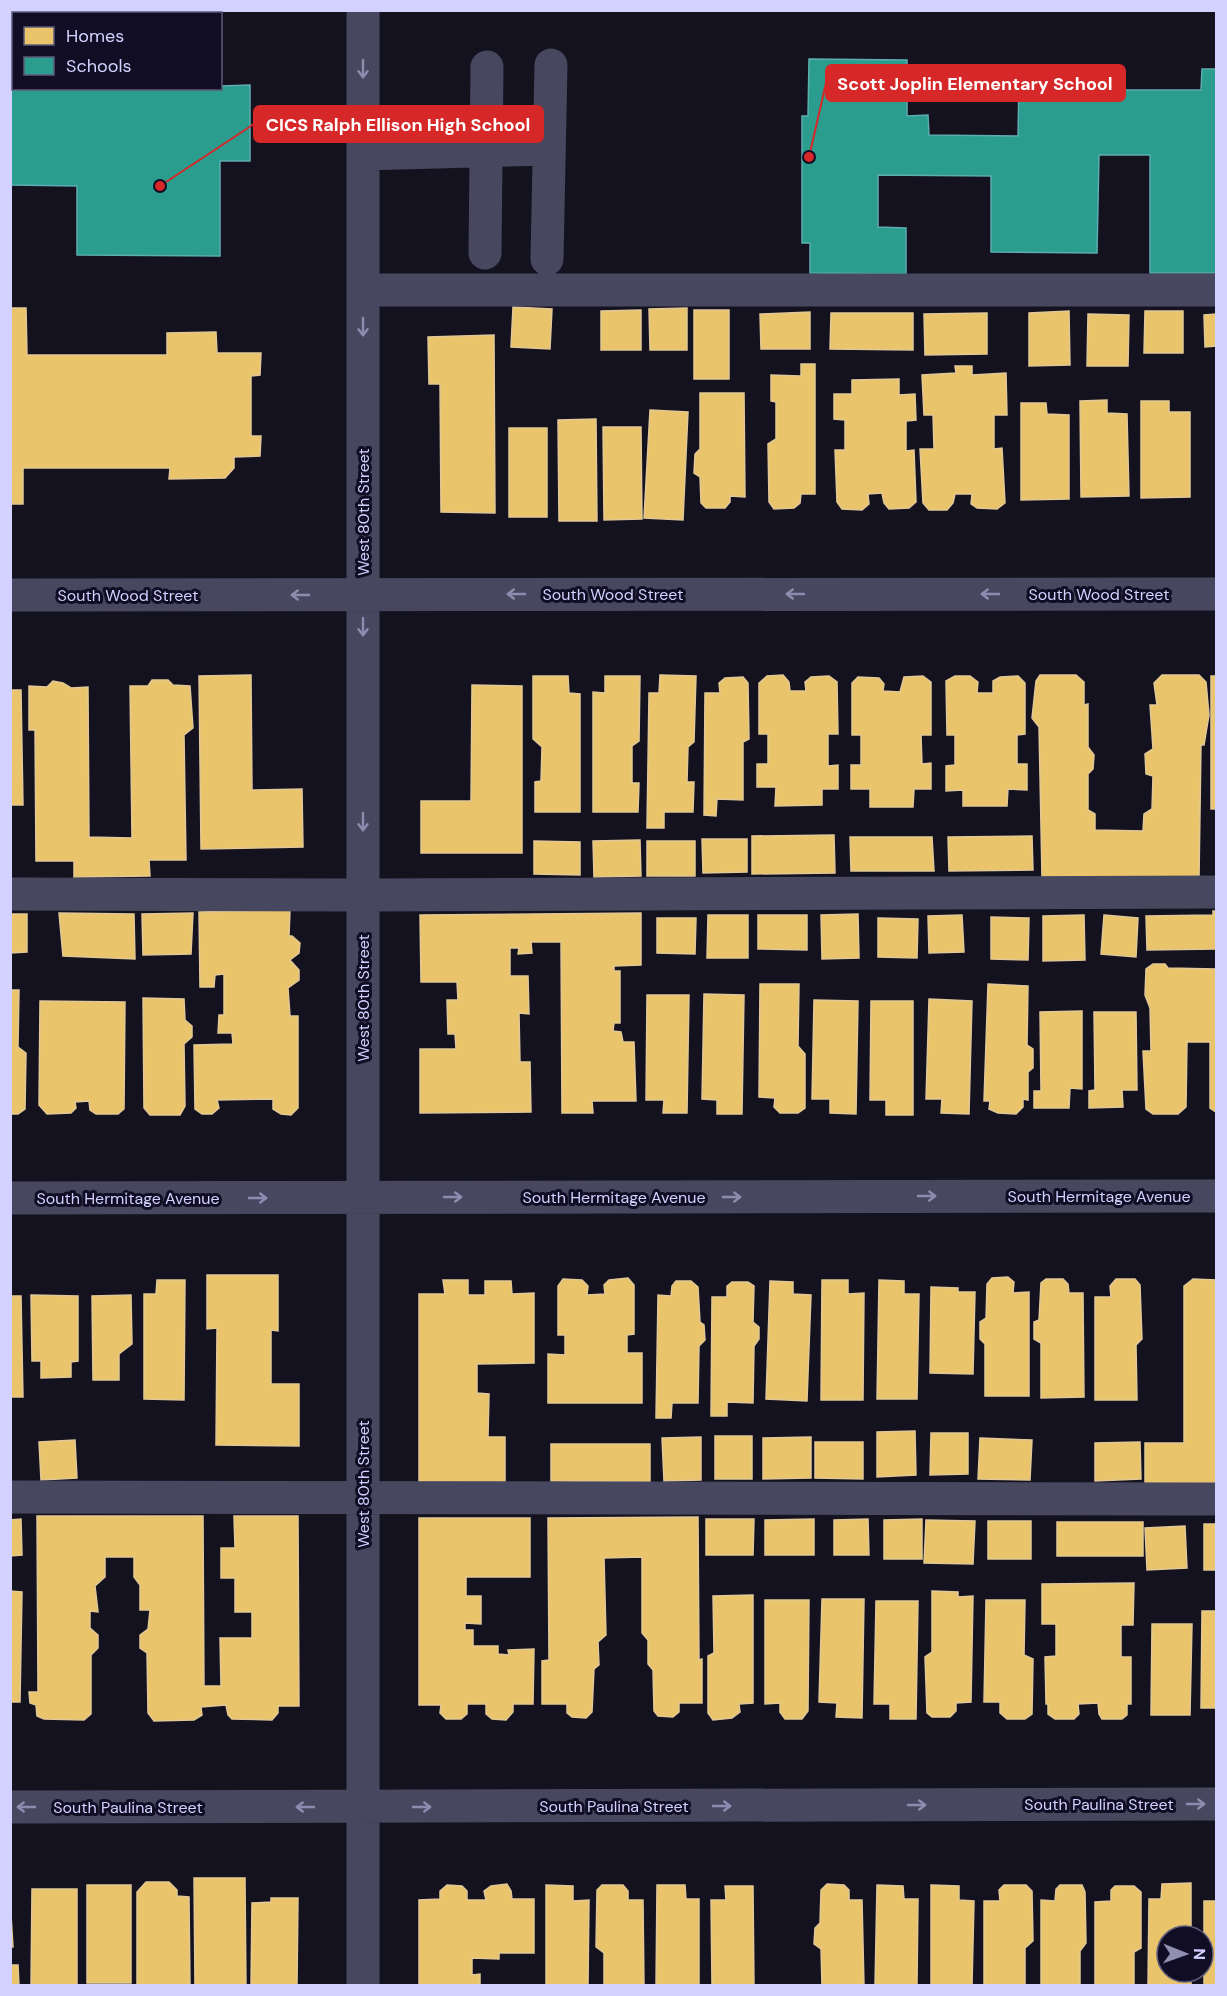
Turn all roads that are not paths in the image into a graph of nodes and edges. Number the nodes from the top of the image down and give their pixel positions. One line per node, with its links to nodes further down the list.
1 (363, 10): 6 (street, West 80th Street, one-way to 6)
2 (550, 65): 4 (street)
3 (487, 67): 5 (street)
4 (548, 149): 5 (street); 8 (street)
5 (488, 150): 6 (street); 7 (street)
6 (363, 154): 9 (street, West 80th Street)
7 (485, 253)
8 (547, 259)
9 (363, 290): 10 (street); 13 (street, West 80th Street, one-way to 13)
10 (1216, 290)
11 (1216, 594): 13 (street, South Wood Street, one-way to 13)
12 (10, 595): 13 (street, South Wood Street, one-way to 12)
13 (363, 595): 16 (street, West 80th Street, one-way to 16)
14 (1216, 892): 16 (street)
15 (10, 894): 16 (street)
16 (363, 895): 19 (street, West 80th Street)
17 (1216, 1196): 19 (street, South Hermitage Avenue, one-way to 17)
18 (10, 1198): 19 (street, South Hermitage Avenue, one-way to 19)
19 (363, 1198): 21 (street, West 80th Street)
20 (10, 1497): 21 (street)
21 (363, 1497): 22 (street); 25 (street, West 80th Street)
22 (1216, 1499)
23 (1216, 1804): 25 (street, South Paulina Street, one-way to 23)
24 (10, 1807): 25 (street, South Paulina Street, one-way to 24)
25 (363, 1807): 26 (street, West 80th Street)
26 (363, 1986)

